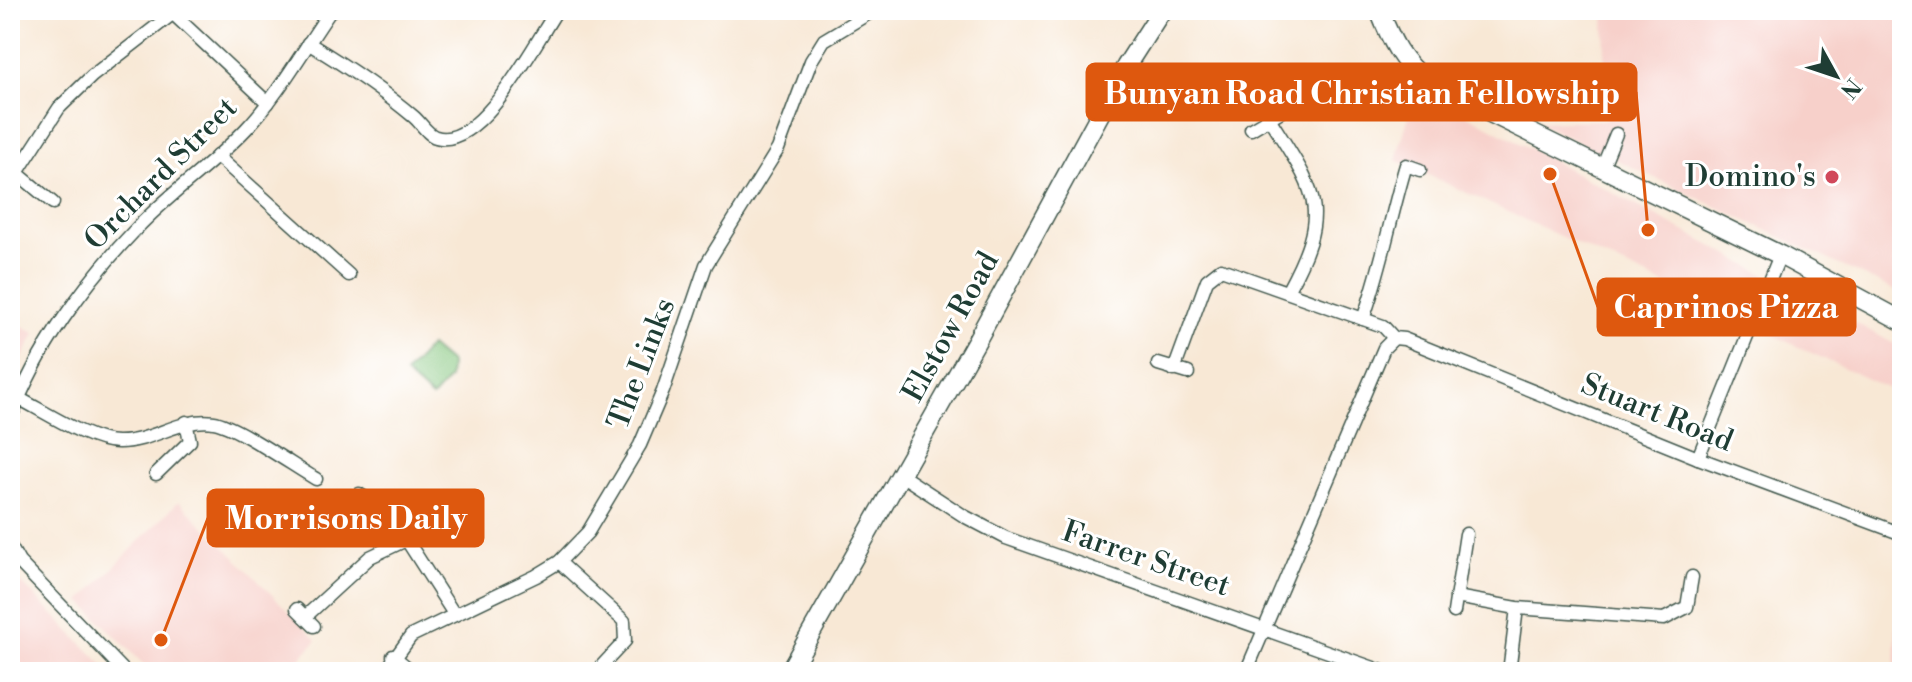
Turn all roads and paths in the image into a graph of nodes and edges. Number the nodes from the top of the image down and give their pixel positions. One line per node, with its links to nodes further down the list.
1 (331, 10): 7 (street, Orchard Street)
2 (557, 10): 7 (street)
3 (874, 10): 39 (street, The Links)
4 (1162, 10): 32 (street, Elstow Road)
5 (1379, 10): 14 (street)
6 (170, 12): 8 (street); 15 (street)
7 (308, 43): 8 (street, Orchard Street)
8 (268, 103): 13 (street, Orchard Street)
9 (1288, 107): 10 (street)
10 (1269, 118): 11 (street); 20 (street)
11 (1251, 129)
12 (1616, 134): 14 (street)
13 (217, 156): 19 (street); 27 (street, Orchard Street)
14 (1602, 168): 18 (street)
15 (14, 170): 17 (street)
16 (1420, 170): 21 (street)
17 (53, 203)
18 (1780, 255): 22 (street); 30 (street)
19 (349, 275)
20 (1288, 290): 21 (street, Stuart Road); 25 (street, Stuart Road)
21 (1363, 319): 23 (street, Stuart Road)
22 (1902, 321)
23 (1394, 338): 30 (street, Stuart Road); 46 (street)
24 (1158, 364): 25 (street)
25 (1174, 370): 26 (street)
26 (1188, 373)
27 (18, 398): 28 (street, Orchard Street); 29 (street)
28 (10, 420)
29 (186, 422): 31 (street); 33 (street)
30 (1698, 458): 36 (street, Stuart Road)
31 (156, 474)
32 (901, 475): 46 (street, Farrer Street); 52 (street, Elstow Road)
33 (316, 479)
34 (359, 494): 37 (street)
35 (1466, 534): 41 (street)
36 (1902, 534)
37 (408, 539): 44 (street); 45 (street)
38 (10, 546): 48 (street)
39 (559, 562): 44 (street, The Links); 51 (street)
40 (1692, 577): 42 (street)
41 (1456, 597): 42 (street); 43 (street)
42 (1517, 608): 55 (street)
43 (1454, 612)
44 (454, 614): 47 (street, The Links)
45 (305, 617)
46 (1265, 628): 53 (street); 54 (street, Farrer Street)
47 (393, 656): 49 (street, The Links); 50 (street)
48 (125, 672)
49 (385, 672)
50 (413, 672)
51 (596, 672)
52 (789, 672)
53 (1246, 672)
54 (1385, 672)
55 (1509, 672)

